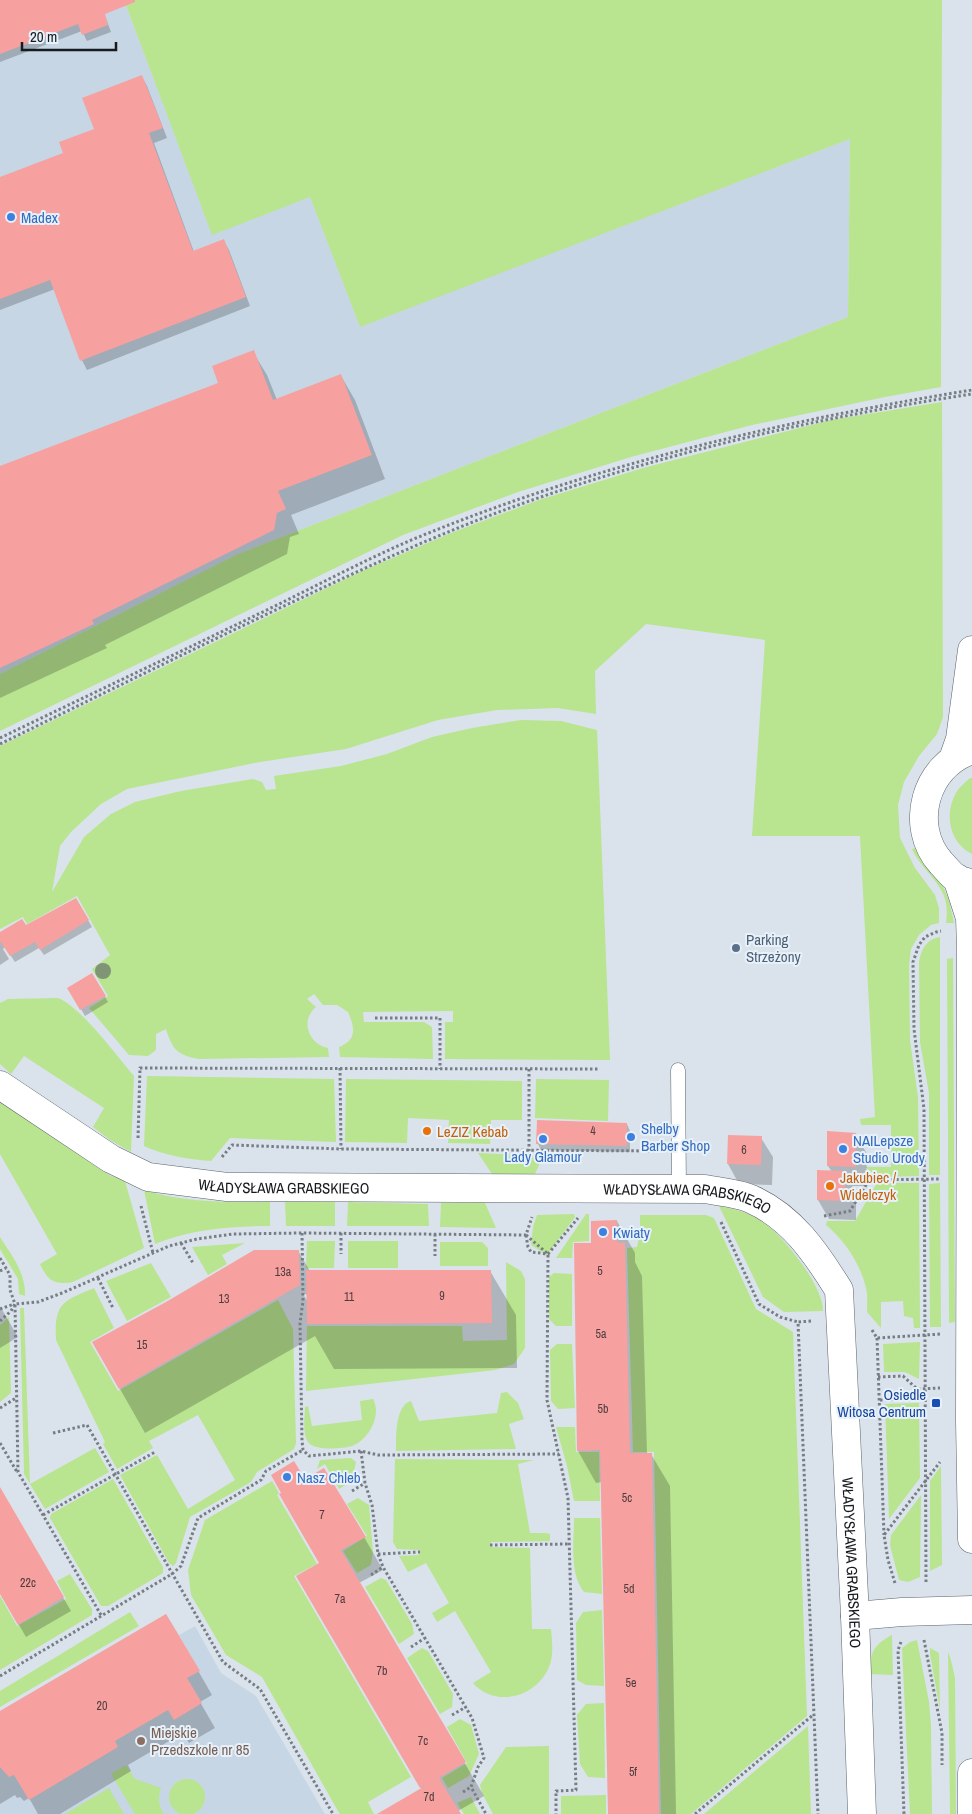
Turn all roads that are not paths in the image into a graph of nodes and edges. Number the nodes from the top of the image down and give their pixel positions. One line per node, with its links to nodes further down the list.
1 (972, 650): 2 (street)
2 (963, 755): 3 (street)
3 (965, 881): 6 (street)
4 (678, 1070): 7 (lane)
5 (0, 1086): 7 (street, WŁADYSŁAWA GRABSKIEGO)
6 (972, 1163): 8 (street)
7 (679, 1189): 10 (street, WŁADYSŁAWA GRABSKIEGO)
8 (972, 1539)
9 (972, 1610): 10 (street)
10 (855, 1616): 12 (street, WŁADYSŁAWA GRABSKIEGO)
11 (972, 1774): 13 (street)
12 (862, 1814)
13 (972, 1814)

